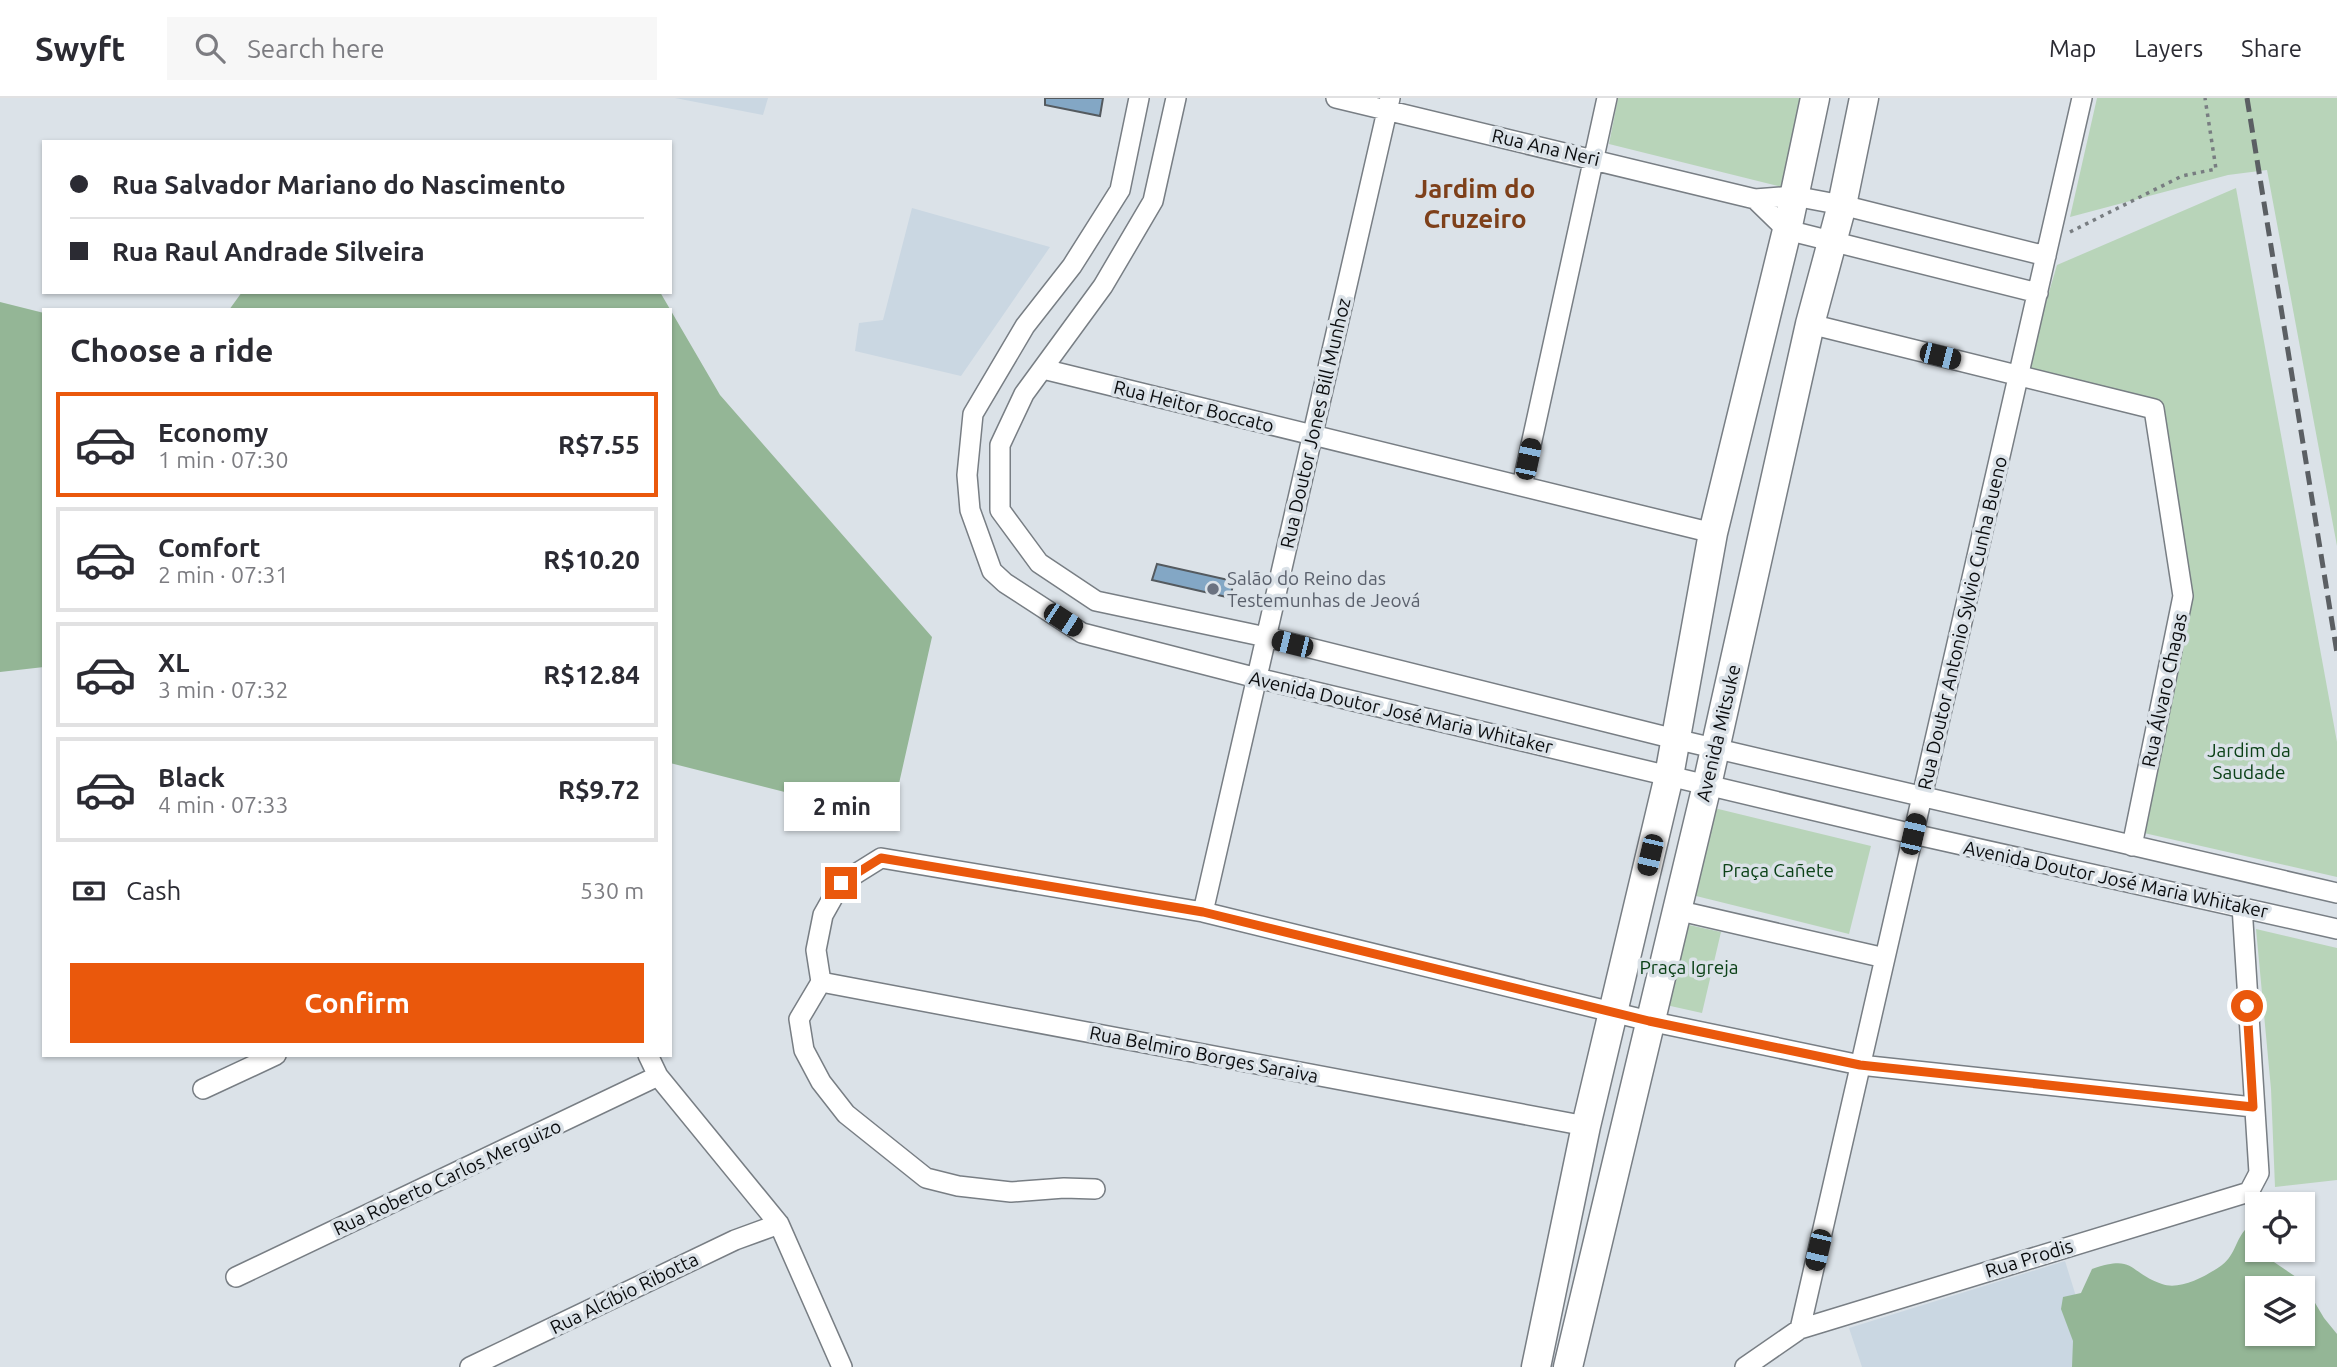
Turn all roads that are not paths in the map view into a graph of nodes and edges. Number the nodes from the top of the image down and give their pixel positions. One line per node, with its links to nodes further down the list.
1 (1139, 98): 24 (street, Avenida Doutor José Maria Whitaker)
2 (1176, 98): 18 (street, Avenida Doutor José Maria Whitaker)
3 (1336, 98): 8 (street, Rua Ana Neri)
4 (1607, 98): 9 (street)
5 (1815, 98): 10 (main road, Avenida Mitsuke)
6 (1864, 98): 12 (main road, Avenida Mitsuke)
7 (2082, 98): 15 (street, Rua Doutor Antonio Sylvio Cunha Bueno)
8 (1389, 104): 9 (street, Rua Ana Neri); 20 (street, Rua Doutor Jones Bill Munhoz)
9 (1594, 158): 11 (street, Rua Ana Neri); 21 (street)
10 (1794, 196): 11 (street, Rua Ana Neri); 12 (street, Rua Ana Neri); 13 (main road, Avenida Mitsuke)
11 (1755, 199): 13 (street, Rua Ana Neri)
12 (1842, 205): 14 (main road, Avenida Mitsuke); 15 (street, Rua Ana Neri)
13 (1787, 230): 14 (street); 22 (main road, Avenida Mitsuke)
14 (1832, 241): 16 (street); 17 (main road, Avenida Mitsuke)
15 (2047, 249): 16 (street, Rua Doutor Antonio Sylvio Cunha Bueno)
16 (2038, 293): 19 (street, Rua Doutor Antonio Sylvio Cunha Bueno)
17 (1810, 324): 19 (street); 26 (main road, Avenida Mitsuke)
18 (1043, 369): 20 (street, Rua Heitor Boccato); 23 (street, Avenida Doutor José Maria Whitaker)
19 (2018, 375): 29 (street, Rua Doutor Antonio Sylvio Cunha Bueno); 31 (street, Rua Álvaro Chagas)
20 (1312, 435): 21 (street, Rua Heitor Boccato); 23 (street, Rua Doutor Jones Bill Munhoz)
21 (1522, 486): 22 (street, Rua Heitor Boccato)
22 (1713, 533): 25 (main road, Avenida Mitsuke)
23 (1266, 637): 24 (street, Rua Doutor Jones Bill Munhoz); 25 (street, Avenida Doutor José Maria Whitaker)
24 (1257, 678): 27 (street, Avenida Doutor José Maria Whitaker); 35 (street, Rua Doutor Jones Bill Munhoz)
25 (1675, 740): 26 (street, Avenida Doutor José Maria Whitaker); 27 (main road, Avenida Mitsuke)
26 (1715, 748): 28 (main road, Avenida Mitsuke); 29 (street, Avenida Doutor José Maria Whitaker)
27 (1669, 776): 28 (street, Avenida Doutor José Maria Whitaker); 39 (main road, Avenida Mitsuke)
28 (1707, 785): 30 (street, Avenida Doutor José Maria Whitaker); 34 (main road, Avenida Mitsuke)
29 (1922, 798): 30 (street, Rua Doutor Antonio Sylvio Cunha Bueno); 31 (street, Avenida Doutor José Maria Whitaker)
30 (1913, 834): 33 (street, Avenida Doutor José Maria Whitaker); 37 (street, Rua Doutor Antonio Sylvio Cunha Bueno)
31 (2132, 846): 32 (street, Avenida Doutor José Maria Whitaker)
32 (2337, 893)
33 (2242, 906): 36 (street, Avenida Doutor José Maria Whitaker); 46 (street)
34 (1676, 910): 37 (street); 40 (main road, Avenida Mitsuke)
35 (1203, 912): 38 (street); 39 (street)
36 (2337, 929)
37 (1885, 958): 43 (street, Rua Doutor Antonio Sylvio Cunha Bueno)
38 (821, 982): 48 (street, Rua Belmiro Borges Saraiva); 49 (street)
39 (1613, 1012): 40 (street); 48 (main road, Avenida Mitsuke)
40 (1649, 1021): 43 (street); 47 (main road, Avenida Mitsuke)
41 (271, 1057): 45 (street)
42 (649, 1057): 44 (street)
43 (1860, 1065): 46 (street); 52 (street, Rua Doutor Antonio Sylvio Cunha Bueno)
44 (658, 1076): 50 (street); 51 (street, Rua Roberto Carlos Merguizo)
45 (203, 1089)
46 (2253, 1107): 52 (street, Rua Prodis)
47 (1626, 1115): 48 (main road); 56 (main road, Avenida Mitsuke)
48 (1589, 1116): 55 (main road, Avenida Mitsuke)
49 (1096, 1189)
50 (779, 1224): 53 (street, Rua Alcíbio Ribotta); 54 (street)
51 (236, 1277)
52 (1800, 1329): 57 (street)
53 (470, 1367)
54 (842, 1367)
55 (1536, 1367)
56 (1568, 1367)
57 (1745, 1367)

